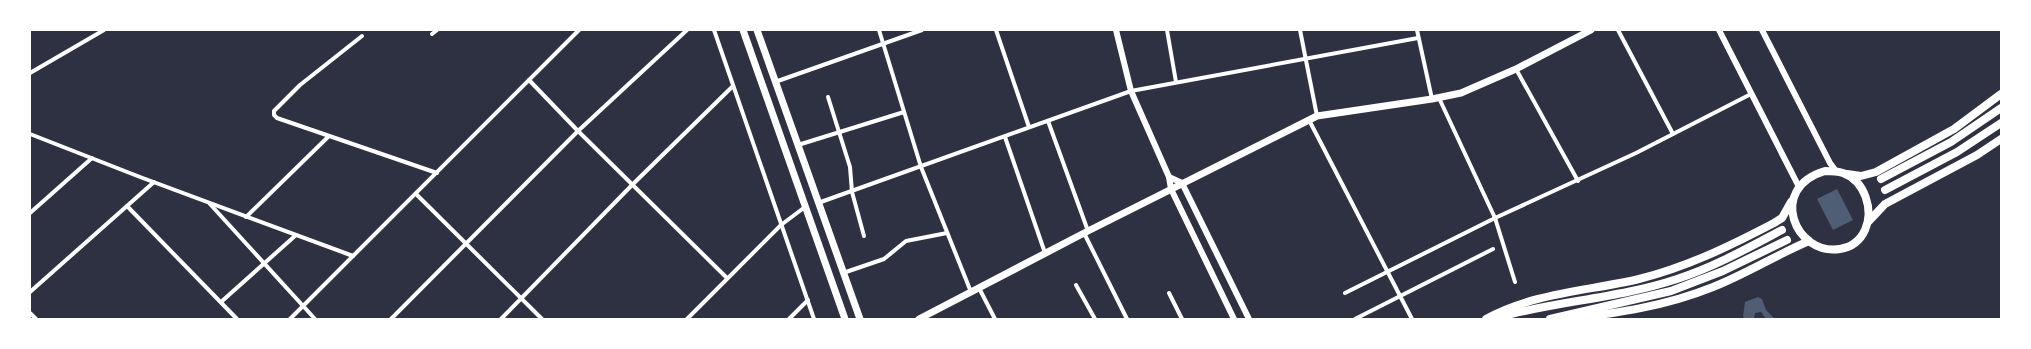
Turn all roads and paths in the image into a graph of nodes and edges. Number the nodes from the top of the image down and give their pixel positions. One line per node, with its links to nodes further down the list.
1 (104, 30): 25 (street)
2 (437, 30): 19 (street)
3 (579, 30): 26 (street)
4 (688, 30): 42 (street)
5 (714, 30): 29 (street)
6 (743, 30): 70 (main road)
7 (757, 30): 27 (main road)
8 (879, 30): 22 (street)
9 (922, 30): 22 (street)
10 (996, 30): 41 (street)
11 (1116, 30): 30 (street)
12 (1167, 30): 28 (street)
13 (1300, 30): 23 (street)
14 (1417, 30): 21 (street)
15 (1591, 30): 24 (main road)
16 (1618, 30): 44 (street)
17 (1719, 30): 31 (street)
18 (1762, 30): 53 (street)
19 (432, 34)
20 (362, 36): 46 (street)
21 (1418, 38): 23 (street); 34 (street)
22 (884, 44): 27 (street); 36 (street)
23 (1305, 58): 28 (street); 37 (street)
24 (1516, 69): 34 (main road); 58 (street)
25 (30, 73)
26 (529, 80): 42 (street); 54 (street)
27 (775, 82): 50 (main road)
28 (1176, 82): 30 (street)
29 (732, 87): 60 (street); 75 (street)
30 (1131, 91): 39 (street); 55 (street)
31 (1751, 94): 44 (street); 61 (street)
32 (2001, 94): 53 (main road)
33 (828, 97): 43 (street)
34 (1435, 98): 37 (main road); 73 (street)
35 (2001, 108): 56 (main road)
36 (904, 112): 43 (street); 52 (street)
37 (1318, 116): 38 (main road)
38 (1309, 120): 59 (main road); 88 (street)
39 (1048, 121): 41 (street); 77 (street)
40 (2001, 122): 63 (main road)
41 (1029, 127): 47 (street)
42 (578, 131): 60 (street); 83 (street)
43 (839, 132): 50 (street); 64 (street)
44 (1673, 134): 58 (street)
45 (32, 135): 48 (street); 51 (street)
46 (329, 136): 54 (street); 72 (street)
47 (1005, 137): 52 (street); 85 (street)
48 (30, 139)
49 (2001, 139): 74 (main road)
50 (798, 145): 68 (main road)
51 (92, 158): 57 (street); 71 (street)
52 (921, 167): 64 (street); 78 (street)
53 (1840, 172): 61 (main road); 74 (main road)
54 (437, 173): 65 (street)
55 (1169, 177): 59 (street); 62 (street)
56 (1881, 179)
57 (154, 182): 66 (street); 69 (street)
58 (1578, 182): 73 (street)
59 (1182, 183): 62 (main road); 123 (street)
60 (633, 184): 90 (street); 99 (street)
61 (1798, 187): 67 (main road)
62 (1171, 189): 77 (main road); 122 (street)
63 (1885, 190)
64 (852, 192): 68 (street); 80 (street)
65 (416, 194): 83 (street); 86 (street)
66 (208, 202): 72 (street); 87 (street)
67 (1791, 202): 82 (main road); 126 (main road)
68 (818, 204): 89 (main road)
69 (127, 206): 94 (street); 101 (street)
70 (805, 207): 75 (street); 115 (main road)
71 (30, 213)
72 (246, 216): 79 (street)
73 (1495, 218): 88 (street); 91 (street)
74 (1869, 221): 82 (main road)
75 (781, 225): 90 (street); 100 (street)
76 (1782, 230): 127 (main road)
77 (1086, 232): 85 (main road); 120 (street)
78 (947, 233): 89 (street); 95 (street)
79 (296, 235): 86 (street); 87 (street)
80 (864, 236)
81 (1787, 240): 128 (main road)
82 (1809, 241): 129 (main road)
83 (466, 244): 99 (street); 109 (street)
84 (1493, 248): 98 (street)
85 (1045, 253): 93 (main road)
86 (353, 256): 102 (street)
87 (264, 264): 101 (street); 102 (street)
88 (1388, 271): 97 (street); 98 (street)
89 (843, 273): 116 (main road)
90 (727, 278): 112 (street)
91 (1515, 282)
92 (1076, 285): 119 (street)
93 (979, 288): 95 (main road); 118 (street)
94 (30, 292)
95 (971, 292): 104 (main road)
96 (1169, 292): 121 (street)
97 (1345, 294)
98 (1401, 295): 124 (street); 125 (street)
99 (521, 299): 110 (street); 111 (street)
100 (808, 300): 113 (street); 114 (street)
101 (221, 302): 106 (street)
102 (303, 307): 107 (street); 108 (street)
103 (30, 313): 105 (street)
104 (928, 317): 117 (main road)
105 (36, 319)
106 (237, 319)
107 (290, 319)
108 (315, 319)
109 (391, 319)
110 (501, 319)
111 (542, 319)
112 (687, 319)
113 (789, 319)
114 (814, 319)
115 (845, 319)
116 (860, 319)
117 (919, 319)
118 (994, 319)
119 (1095, 319)
120 (1127, 319)
121 (1182, 319)
122 (1234, 319)
123 (1248, 319)
124 (1355, 319)
125 (1412, 319)
126 (1486, 319)
127 (1492, 319)
128 (1550, 319)
129 (1568, 319)

